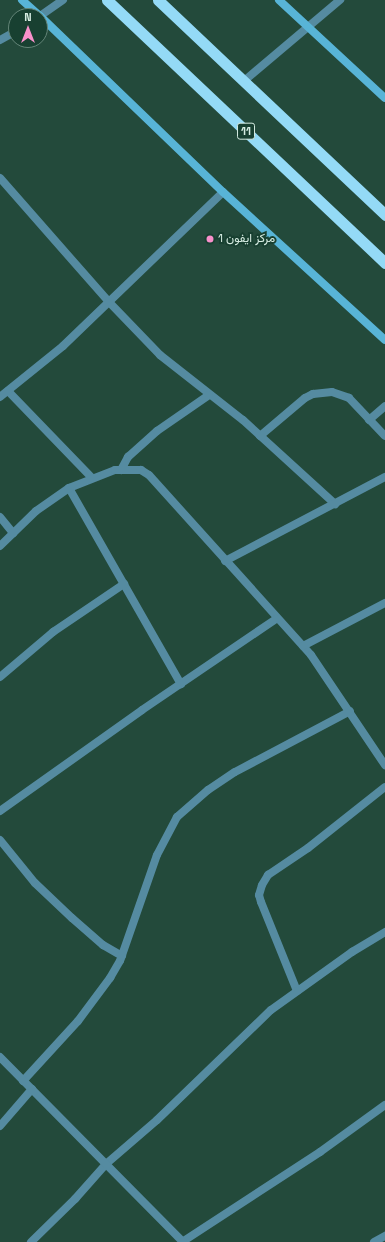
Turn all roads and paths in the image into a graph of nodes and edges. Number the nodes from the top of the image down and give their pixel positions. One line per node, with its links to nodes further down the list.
1 (22, 0): 7 (main road)
2 (63, 0): 8 (street)
3 (107, 0): 18 (highway, 11)
4 (158, 0): 11 (highway)
5 (279, 0): 10 (main road)
6 (340, 0): 10 (street)
7 (31, 8)
8 (48, 10)
9 (48, 24): 16 (main road)
10 (308, 27): 11 (street); 12 (main road)
11 (244, 81): 17 (highway)
12 (385, 98)
13 (0, 178): 14 (street)
14 (7, 186): 15 (street); 19 (street)
15 (0, 192)
16 (223, 192): 19 (street); 20 (main road)
17 (385, 215)
18 (385, 263)
19 (108, 302): 21 (street); 22 (street)
20 (385, 340)
21 (8, 391): 23 (street); 30 (street)
22 (209, 394): 26 (street); 28 (street)
23 (0, 397)
24 (385, 406): 25 (street)
25 (370, 420): 26 (street); 27 (street)
26 (260, 436): 32 (street)
27 (385, 436)
28 (121, 470): 30 (street); 36 (street)
29 (385, 477): 32 (street)
30 (92, 478): 31 (street)
31 (70, 488): 34 (street); 37 (street)
32 (335, 504): 36 (street)
33 (0, 516): 34 (street)
34 (13, 533): 35 (street)
35 (0, 546)
36 (225, 561): 39 (street)
37 (124, 584): 41 (street); 42 (street)
38 (385, 603): 40 (street)
39 (276, 619): 40 (street); 42 (street)
40 (303, 646): 43 (street)
41 (0, 678)
42 (181, 684): 46 (street)
43 (350, 711): 44 (street); 49 (street)
44 (385, 765)
45 (385, 787): 50 (street)
46 (0, 811)
47 (0, 840): 49 (street)
48 (385, 932): 50 (street)
49 (122, 956): 52 (street)
50 (297, 991): 56 (street)
51 (0, 1057): 52 (street)
52 (23, 1081): 53 (street)
53 (32, 1089): 55 (street); 56 (street)
54 (385, 1104): 59 (street)
55 (0, 1126)
56 (106, 1164): 58 (street); 59 (street)
57 (385, 1236): 60 (street)
58 (31, 1242)
59 (182, 1242)
60 (374, 1242)

